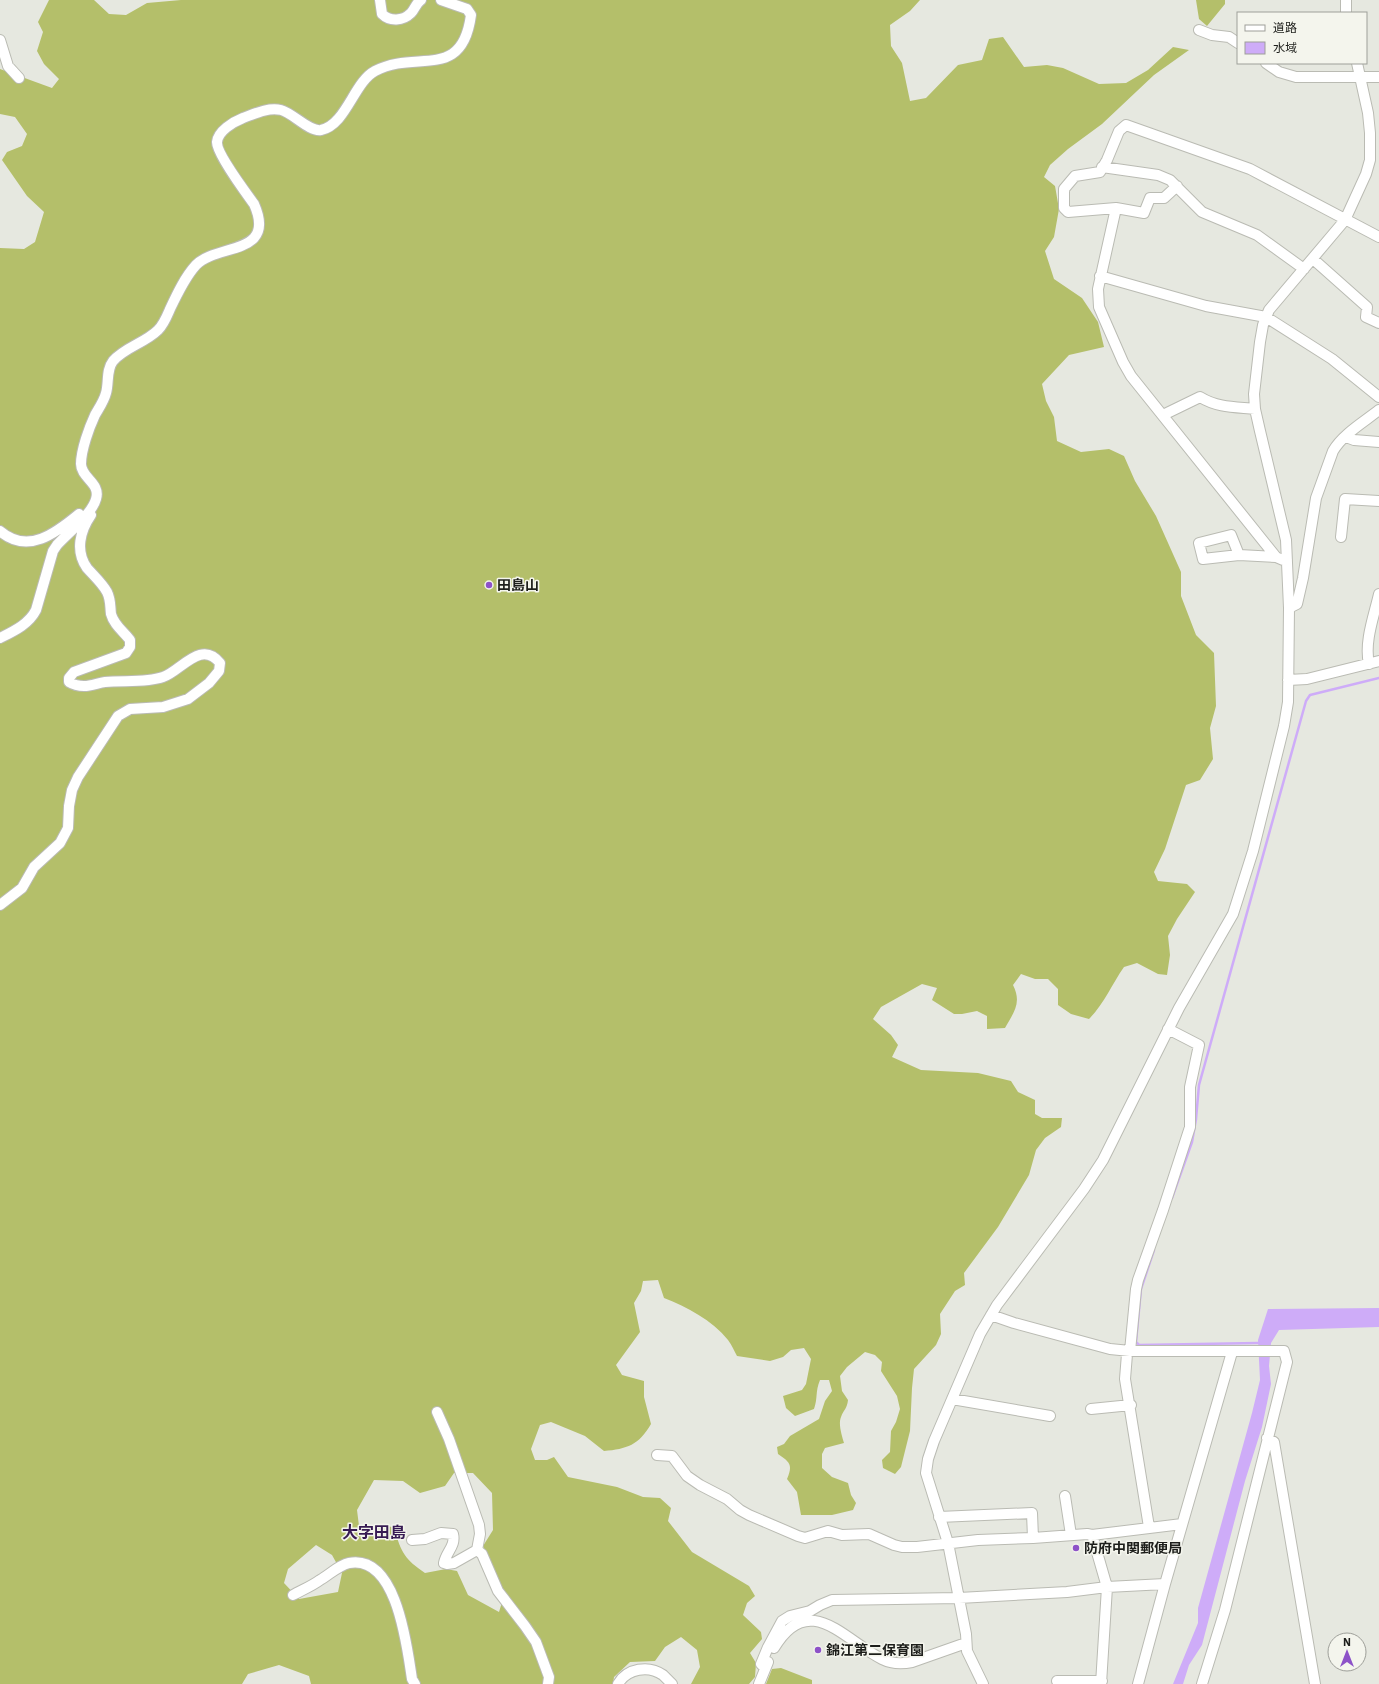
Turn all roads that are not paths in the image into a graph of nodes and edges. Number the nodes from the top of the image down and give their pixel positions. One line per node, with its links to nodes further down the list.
1 (380, 0): 2 (street)
2 (421, 0)
3 (441, 0): 31 (street)
4 (1346, 0): 5 (street)
5 (1346, 12)
6 (1199, 30): 8 (street)
7 (0, 40): 12 (street)
8 (1237, 42)
9 (1267, 64): 13 (street)
10 (1357, 64): 13 (street)
11 (1379, 77): 13 (street)
12 (19, 78)
13 (1360, 78): 17 (street)
14 (1102, 167): 15 (street); 16 (street); 17 (street)
15 (1177, 186): 16 (street); 20 (street)
16 (1116, 208): 21 (street)
17 (1345, 220): 18 (street); 19 (street)
18 (1379, 237)
19 (1313, 259): 20 (street); 23 (street)
20 (1304, 269): 22 (street)
21 (1100, 276): 22 (street); 27 (street)
22 (1266, 317): 24 (street); 25 (street)
23 (1379, 324)
24 (1379, 397)
25 (1255, 409): 27 (street); 36 (street)
26 (1379, 410): 28 (street)
27 (1163, 415): 35 (street)
28 (1346, 437): 29 (street); 38 (street)
29 (1379, 442)
30 (1379, 501): 33 (street)
31 (91, 510): 32 (street); 39 (street); 42 (street)
32 (0, 531)
33 (1341, 537)
34 (1239, 555): 35 (street)
35 (1276, 557): 36 (street)
36 (1287, 560): 38 (street)
37 (1379, 594): 40 (street)
38 (1289, 608): 41 (street)
39 (0, 638)
40 (1374, 663): 41 (street)
41 (1288, 680): 43 (street)
42 (0, 906)
43 (1168, 1028): 44 (street); 45 (street)
44 (991, 1315): 45 (street); 47 (street)
45 (1130, 1351): 46 (street); 48 (street)
46 (1232, 1352): 52 (street); 56 (street)
47 (952, 1399): 51 (street); 55 (street)
48 (1130, 1405): 49 (street); 57 (street)
49 (1091, 1409)
50 (437, 1412): 63 (street)
51 (1050, 1416)
52 (1267, 1438): 79 (street); 80 (street)
53 (657, 1455): 62 (street)
54 (1065, 1496): 58 (street)
55 (939, 1517): 60 (street); 62 (street)
56 (1182, 1524): 57 (street); 64 (street)
57 (1149, 1527): 59 (street)
58 (1071, 1535): 59 (street); 60 (street)
59 (1092, 1535): 65 (street)
60 (1033, 1538): 62 (street)
61 (412, 1540): 63 (street)
62 (948, 1543): 67 (street)
63 (477, 1550): 73 (street)
64 (1165, 1584): 65 (street); 78 (street)
65 (1107, 1587): 67 (street); 71 (street)
66 (293, 1595): 72 (street)
67 (959, 1598): 68 (street); 69 (street)
68 (966, 1643): 69 (street); 77 (street)
69 (765, 1668): 76 (street)
70 (1057, 1681): 71 (street)
71 (1102, 1682)
72 (415, 1684)
73 (548, 1684)
74 (618, 1684): 75 (street)
75 (672, 1684)
76 (759, 1684)
77 (983, 1684)
78 (1138, 1684)
79 (1202, 1684)
80 (1315, 1684)

